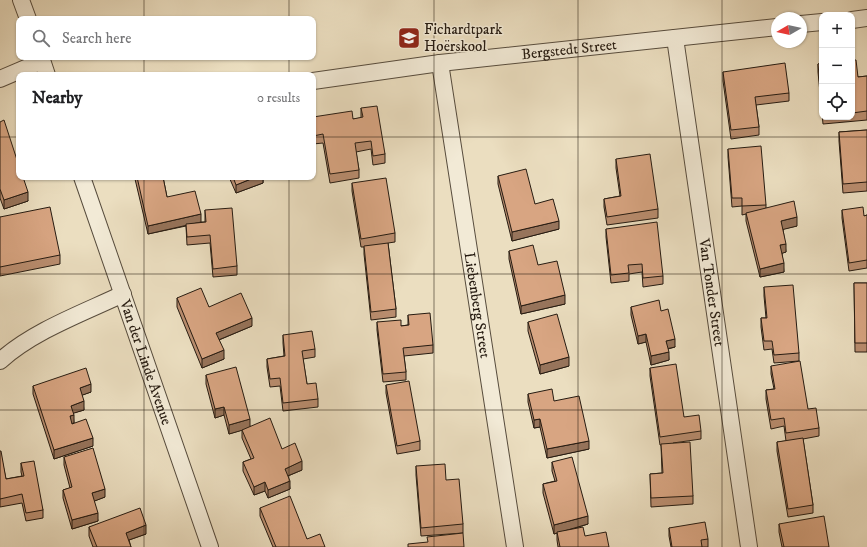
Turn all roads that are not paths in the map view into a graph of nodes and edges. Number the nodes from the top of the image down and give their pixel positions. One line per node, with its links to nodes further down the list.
1 (21, 0): 2 (street)
2 (27, 16)
3 (867, 18): 4 (street)
4 (855, 20)
5 (819, 22): 6 (street)
6 (807, 23)
7 (771, 28): 8 (street, Bergstedt Street)
8 (675, 38): 9 (street, Bergstedt Street); 20 (street, Van Tonder Street)
9 (440, 63): 14 (street, Bergstedt Street); 19 (street, Liebenberg Street)
10 (43, 64): 11 (street)
11 (20, 72)
12 (16, 73): 13 (street)
13 (0, 79)
14 (316, 82)
15 (83, 180): 16 (street, Van der Linde Avenue)
16 (123, 294): 17 (street); 18 (street, Van der Linde Avenue)
17 (0, 361)
18 (210, 547)
19 (515, 547)
20 (749, 547)

